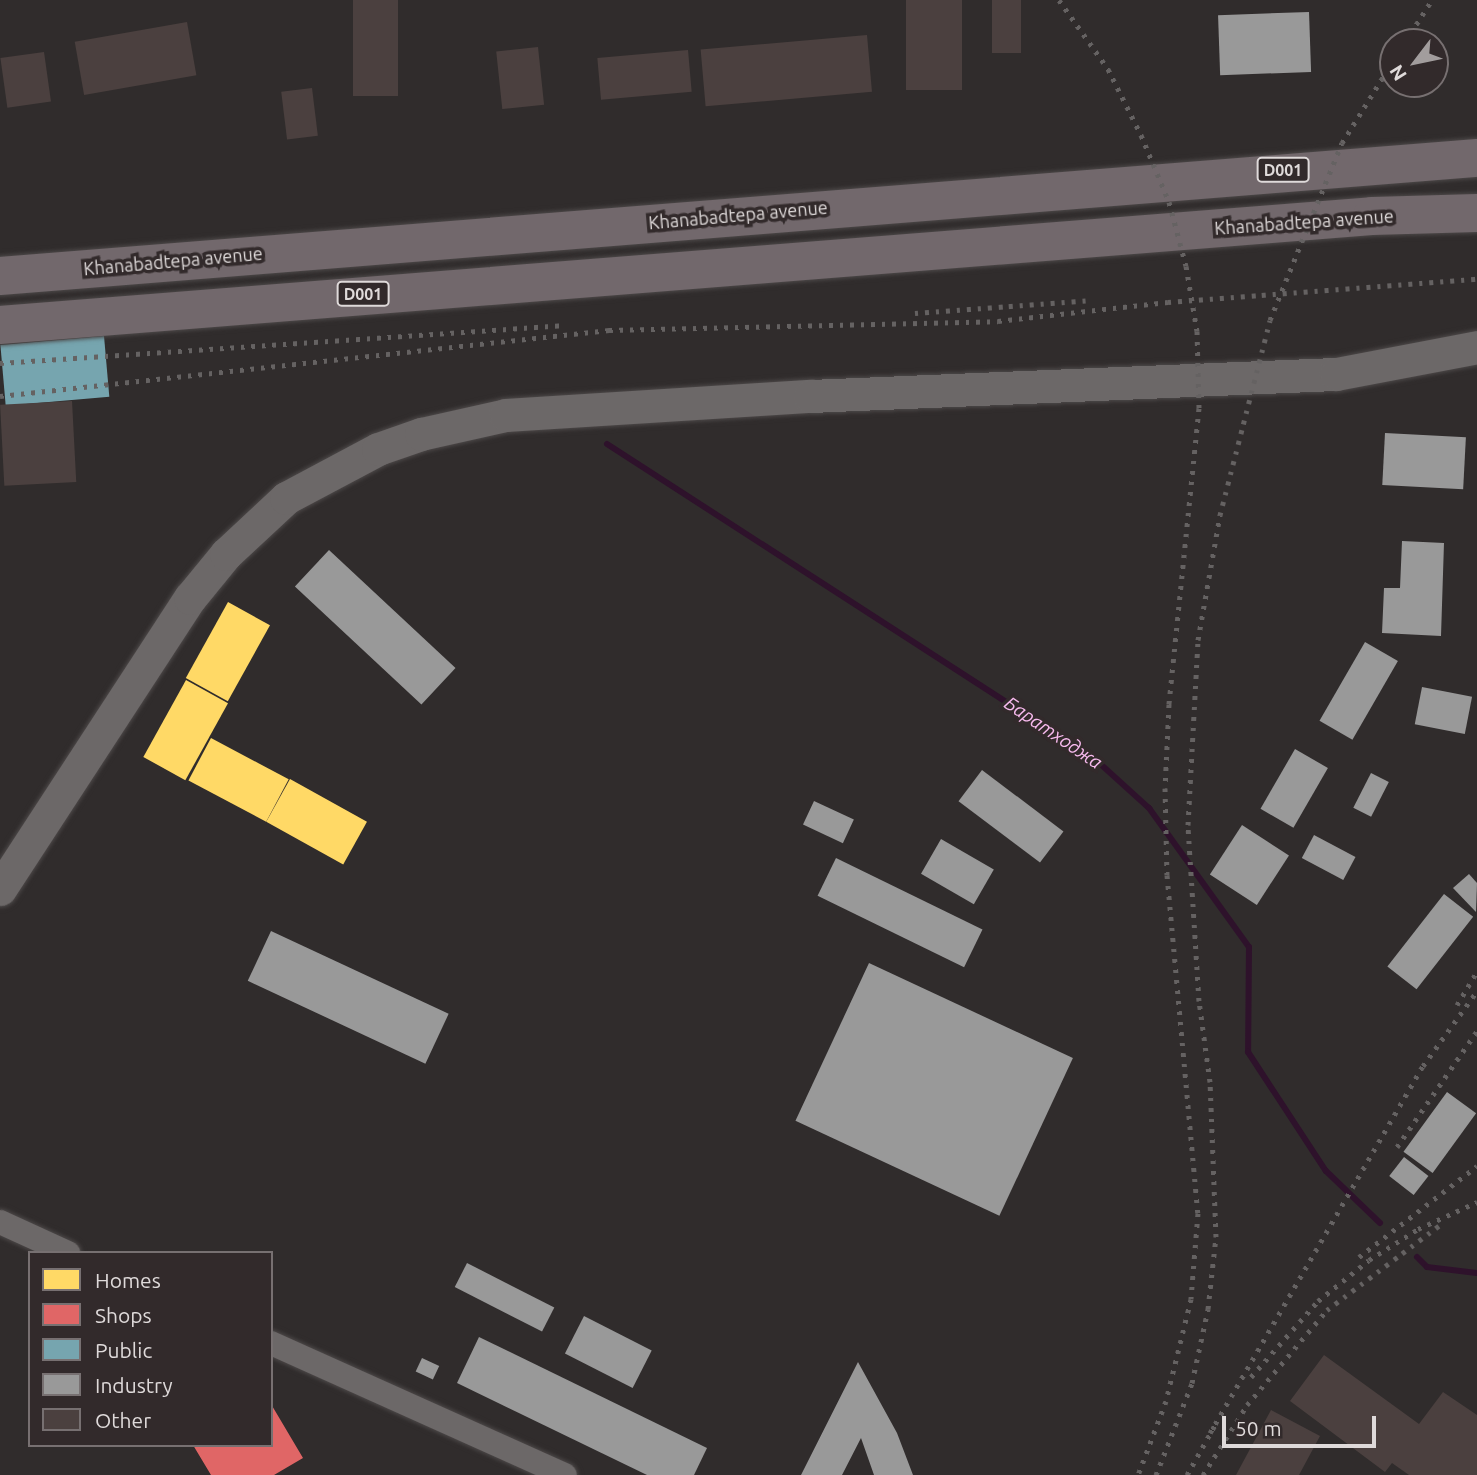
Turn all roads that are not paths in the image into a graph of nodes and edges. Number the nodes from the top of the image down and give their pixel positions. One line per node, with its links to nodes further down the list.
1 (1477, 158): 2 (highway, Khanabadtepa avenue / D001)
2 (1369, 163): 3 (highway, Khanabadtepa avenue / D001); 5 (highway)
3 (1090, 186): 6 (highway); 7 (highway, Khanabadtepa avenue / D001)
4 (1477, 213): 5 (highway, Khanabadtepa avenue / D001)
5 (1372, 216): 6 (highway, Khanabadtepa avenue / D001)
6 (1093, 239): 8 (highway, Khanabadtepa avenue / D001)
7 (0, 276)
8 (0, 325)
9 (1477, 347): 10 (street)
10 (0, 889)
11 (0, 1222): 12 (street)
12 (64, 1251)
13 (273, 1344): 14 (street)
14 (565, 1475)

